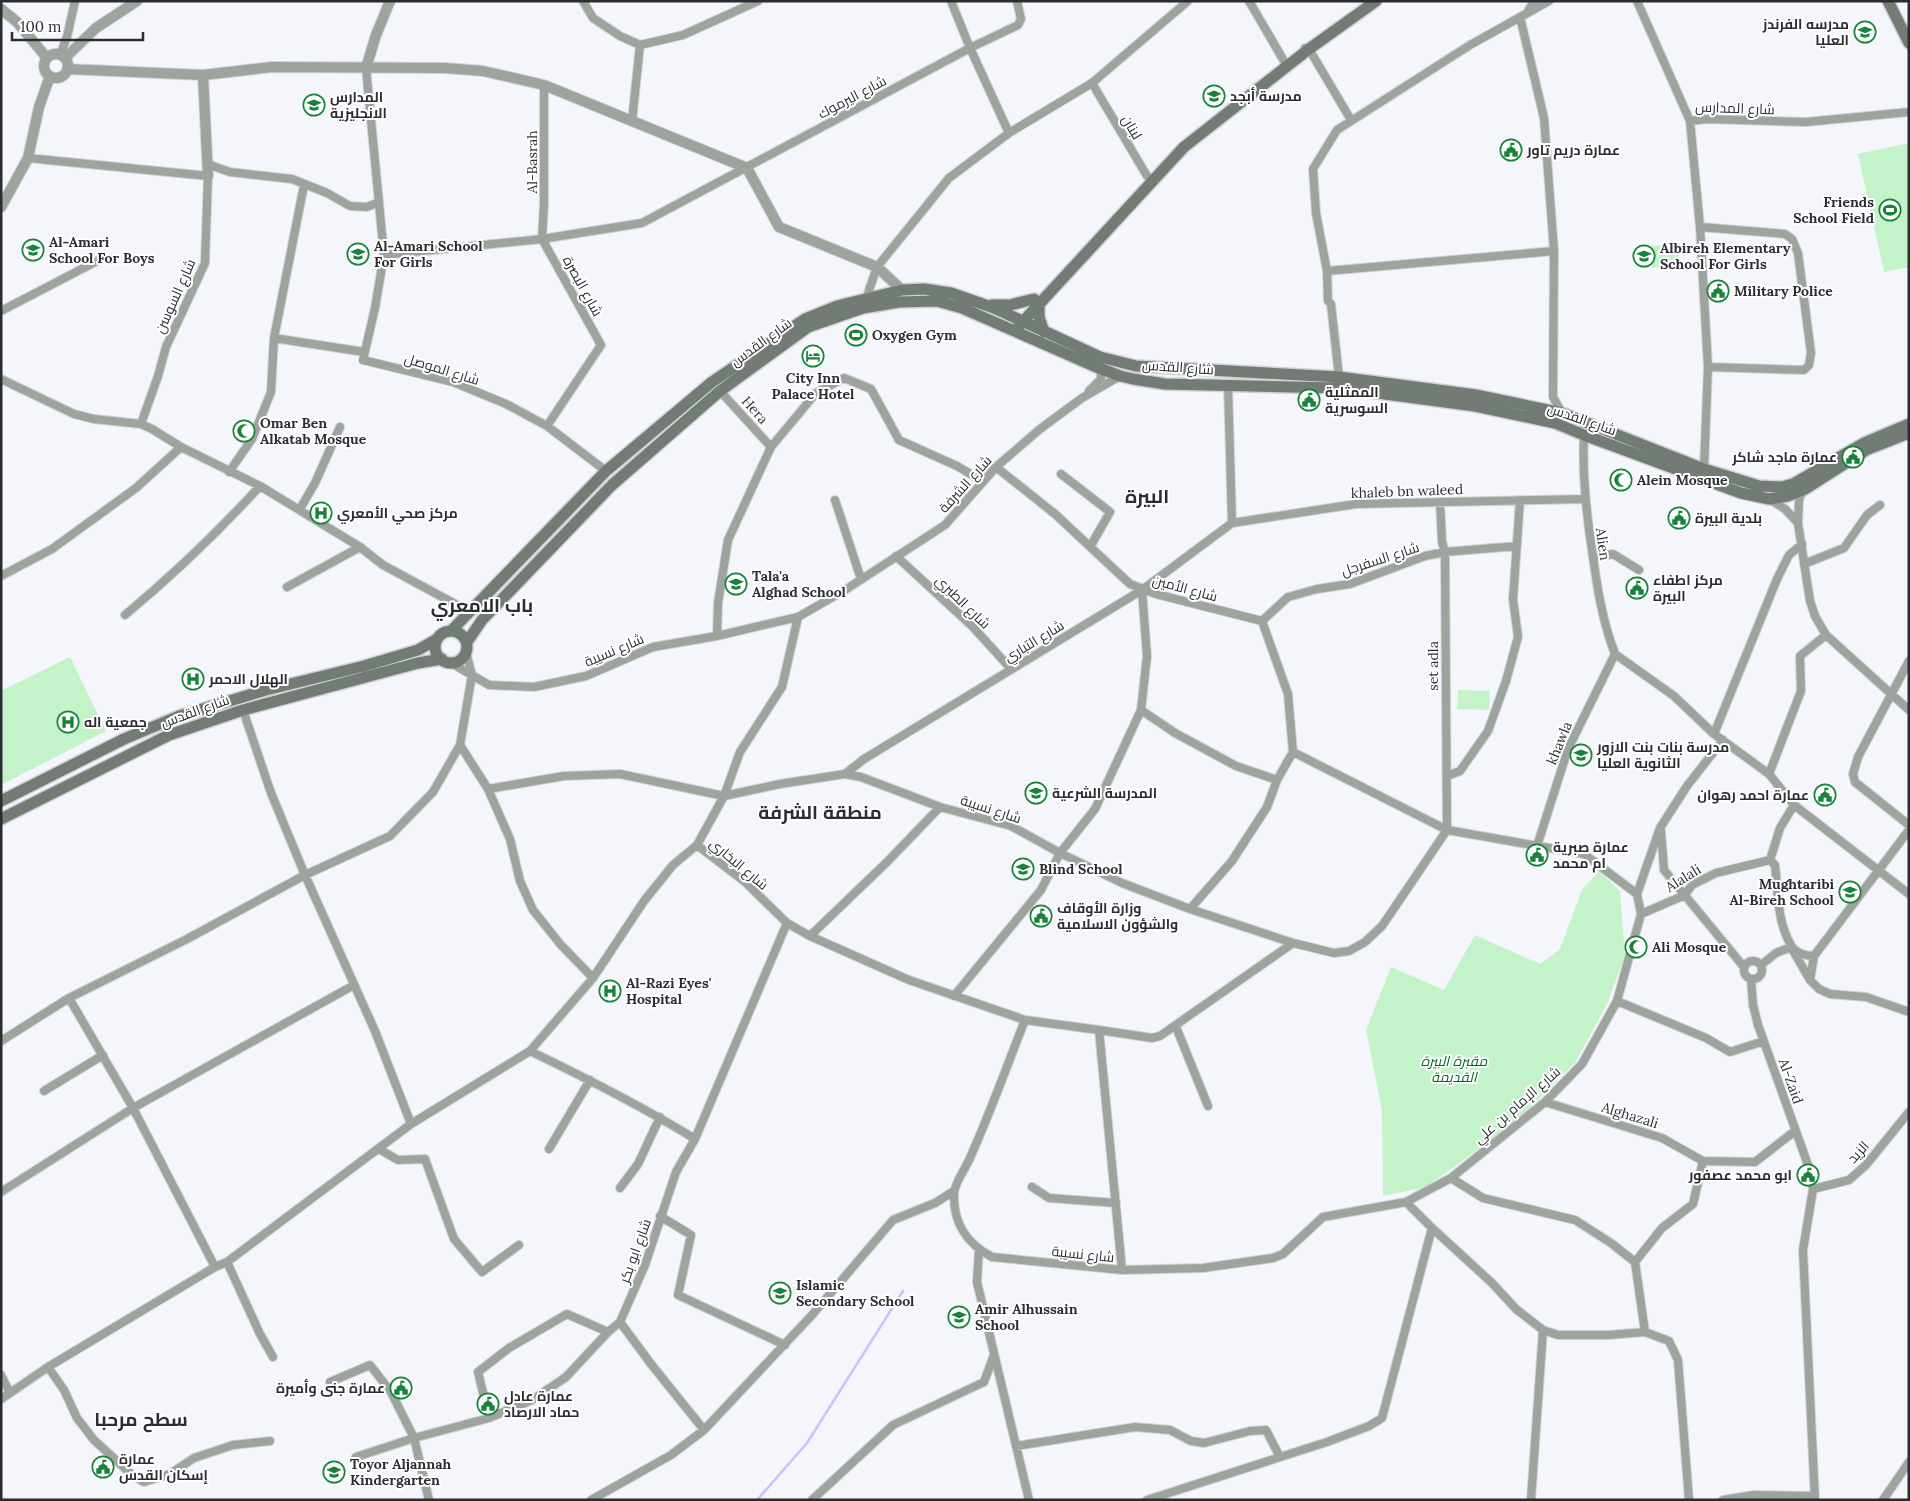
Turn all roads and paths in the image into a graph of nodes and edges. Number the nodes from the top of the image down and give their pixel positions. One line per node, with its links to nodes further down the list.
1 (75, 1): 23 (street)
2 (137, 1): 23 (street)
3 (390, 1): 25 (street)
4 (583, 1): 19 (street)
5 (758, 1): 19 (street)
6 (951, 1): 20 (street)
7 (1017, 1): 20 (street, شارع اليرموك)
8 (1188, 1): 28 (street)
9 (1249, 1): 24 (street)
10 (1365, 1): 21 (main road)
11 (1376, 1): 21 (main road)
12 (1534, 1): 17 (street)
13 (1549, 1): 17 (street)
14 (1637, 1): 33 (street, شارع المدارس)
15 (1888, 1): 18 (main road)
16 (1, 9): 22 (street)
17 (1524, 15): 31 (street); 45 (street)
18 (1909, 43)
19 (640, 45): 32 (street)
20 (970, 48): 34 (street); 37 (street, شارع اليرموك)
21 (1306, 48): 24 (main road); 31 (street)
22 (47, 58): 23 (street); 27 (street)
23 (64, 60): 26 (street); 27 (street)
24 (1287, 63): 39 (main road)
25 (366, 68): 26 (street); 29 (street); 41 (street)
26 (203, 75): 36 (street)
27 (50, 76): 35 (street)
28 (1092, 83): 34 (street); 39 (street, لبنان)
29 (544, 85): 32 (street); 44 (street, Al-Basrah)
30 (1909, 112): 33 (street, شارع المدارس)
31 (1352, 120): 49 (street)
32 (632, 121): 37 (street)
33 (1690, 121): 43 (street)
34 (1009, 133): 48 (street)
35 (28, 158): 38 (street); 42 (street)
36 (207, 164): 38 (street); 40 (street)
37 (747, 168): 44 (street); 48 (street)
38 (208, 176): 71 (street, شارع السوسن)
39 (1150, 178): 52 (main road)
40 (304, 185): 41 (street); 57 (street)
41 (380, 202): 46 (street)
42 (1, 207)
43 (1700, 227): 59 (street); 59 (street)
44 (542, 239): 46 (street); 73 (street, شارع البصرة)
45 (1554, 251): 49 (street); 66 (street)
46 (384, 255): 58 (street)
47 (99, 260): 54 (street)
48 (877, 267): 50 (street); 51 (street)
49 (1327, 271): 63 (street)
50 (902, 290): 51 (main road, شارع القدس); 53 (main road, شارع القدس)
51 (866, 299): 65 (main road, شارع القدس)
52 (1036, 301): 53 (main road); 55 (main road); 56 (main road)
53 (982, 304): 55 (main road, شارع القدس)
54 (1, 312)
55 (1018, 327): 56 (main road, شارع القدس); 60 (main road, شارع القدس); 65 (main road, شارع القدس)
56 (1044, 332): 63 (main road, شارع القدس)
57 (274, 338): 58 (street); 81 (street)
58 (364, 352): 73 (street, شارع الموصل)
59 (1708, 366): 82 (street)
60 (1096, 367): 61 (main road, شارع القدس); 67 (street)
61 (1120, 376): 64 (main road, شارع القدس); 67 (street, شارع الشرفة)
62 (1, 379): 71 (street)
63 (1339, 382): 64 (main road, شارع القدس); 68 (main road, شارع القدس); 76 (main road, شارع القدس)
64 (1228, 385): 94 (street)
65 (716, 386): 78 (street, Hera); 80 (main road, شارع القدس); 117 (main road, شارع القدس)
66 (1553, 397): 68 (street); 69 (street)
67 (1082, 398): 79 (street, شارع الشرفة)
68 (1541, 408): 69 (main road, شارع القدس)
69 (1562, 413): 70 (main road, شارع القدس)
70 (1585, 423): 76 (main road); 82 (main road, شارع القدس)
71 (141, 424): 77 (street)
72 (1909, 424): 82 (main road, شارع القدس)
73 (547, 426): 80 (street)
74 (340, 427): 93 (street)
75 (1909, 433): 86 (main road, شارع القدس)
76 (1584, 435): 82 (main road, شارع القدس); 87 (street, Alien)
77 (181, 447): 81 (street); 105 (street)
78 (771, 447): 84 (street); 115 (street)
79 (996, 467): 84 (street, شارع الشرفة); 99 (street)
80 (606, 471): 109 (main road, شارع القدس)
81 (229, 472): 85 (street)
82 (1702, 473): 88 (main road, شارع القدس)
83 (1061, 474): 99 (street)
84 (982, 481): 101 (street, شارع الشرفة)
85 (260, 486): 93 (street); 110 (street)
86 (1805, 489): 88 (main road, شارع القدس); 95 (street)
87 (1584, 499): 90 (street, khaleb bn waleed); 102 (street, Alien)
88 (1769, 499): 95 (street)
89 (834, 500): 106 (street)
90 (1520, 500): 91 (street, khaleb bn waleed); 97 (street)
91 (1440, 502): 94 (street, khaleb bn waleed); 100 (street, set adla)
92 (1880, 505): 103 (street)
93 (300, 509): 98 (street)
94 (1232, 523): 108 (street, شارع التباري)
95 (1798, 524): 96 (street)
96 (1802, 544): 103 (street); 127 (street)
97 (1517, 546): 100 (street, شارع السفرجل); 133 (street)
98 (360, 547): 107 (street); 109 (street)
99 (1090, 547): 108 (street)
100 (1445, 552): 112 (street, شارع السفرجل); 133 (street, set adla)
101 (896, 556): 106 (street, شارع الشرفة); 121 (street, شارع الطبري)
102 (1593, 558): 104 (street); 118 (street, Alien)
103 (1804, 564): 114 (street)
104 (1639, 570)
105 (1, 576)
106 (861, 579): 111 (street, شارع الشرفة)
107 (287, 587)
108 (1142, 590): 112 (street, شارع الأمين); 121 (street, شارع التباري); 125 (street, شارع الأمين)
109 (470, 612): 113 (main road, شارع القدس)
110 (125, 615)
111 (798, 617): 115 (street, شارع نسيبة); 136 (street, شارع البخاري)
112 (1262, 620): 130 (street)
113 (451, 631): 116 (main road); 117 (main road)
114 (1826, 635): 123 (street); 132 (street)
115 (718, 636): 122 (street, شارع نسيبة)
116 (437, 639): 120 (main road); 137 (main road, شارع القدس)
117 (466, 647): 120 (main road); 122 (street)
118 (1615, 654): 127 (street); 146 (street, khawla)
119 (1909, 660): 123 (street)
120 (446, 661): 122 (street, شارع نسيبة); 124 (main road, شارع القدس)
121 (1011, 669): 131 (street, شارع التباري)
122 (472, 675): 129 (street)
123 (1890, 694): 126 (street); 141 (street)
124 (242, 710): 140 (main road, شارع القدس); 150 (street)
125 (1142, 710): 134 (street); 147 (street, شارع الأمين)
126 (1909, 710)
127 (1714, 734): 128 (street)
128 (1723, 740): 132 (street); 142 (street)
129 (460, 745): 135 (street); 150 (street)
130 (1293, 752): 134 (street); 143 (street)
131 (845, 774): 136 (street, شارع نسيبة); 139 (street, شارع نسيبة)
132 (1769, 774): 138 (street)
133 (1447, 776): 143 (street, set adla)
134 (1277, 780): 154 (street)
135 (488, 789): 136 (street); 163 (street)
136 (724, 796): 145 (street, شارع البخاري)
137 (1, 801)
138 (1794, 804): 148 (street); 149 (street)
139 (940, 807): 147 (street, شارع نسيبة); 157 (street)
140 (1, 820)
141 (1909, 825)
142 (1660, 828): 151 (street); 153 (street)
143 (1447, 830): 146 (street); 158 (street)
144 (1909, 830): 149 (street)
145 (697, 845): 156 (street, شارع البخاري); 163 (street)
146 (1537, 846): 151 (street)
147 (1060, 853): 154 (street); 167 (street)
148 (1770, 860): 153 (street, Alalali); 159 (street)
149 (1879, 870): 152 (street); 160 (street)
150 (305, 875): 166 (street); 168 (street)
151 (1637, 894): 155 (street)
152 (1909, 894)
153 (1685, 895): 155 (street, Alalali); 162 (street)
154 (1190, 909): 158 (street)
155 (1641, 914): 169 (street, شارع الإمام بن علي)
156 (787, 923): 157 (street, شارع البخاري); 187 (street)
157 (810, 936): 167 (street, شارع البخاري)
158 (1293, 943): 172 (street)
159 (1791, 947): 160 (street); 161 (street); 165 (street)
160 (1814, 956): 165 (street)
161 (1761, 965): 162 (street); 164 (street)
162 (1744, 967): 164 (street)
163 (593, 978): 176 (street)
164 (1751, 979): 174 (street, Al-Zaid)
165 (1810, 980): 170 (street)
166 (354, 985): 182 (street); 185 (street)
167 (954, 996): 171 (street)
168 (69, 998): 175 (street); 177 (street)
169 (1617, 1001): 174 (street); 180 (street, شارع الإمام بن علي)
170 (1909, 1012)
171 (1025, 1020): 173 (street); 195 (street)
172 (1176, 1027): 173 (street); 181 (street)
173 (1100, 1030): 198 (street, شارع نسيبة)
174 (1764, 1041): 186 (street, Al-Zaid)
175 (1, 1042)
176 (530, 1051): 178 (street); 185 (street)
177 (102, 1055): 179 (street); 182 (street)
178 (590, 1080): 184 (street); 189 (street)
179 (44, 1091)
180 (1545, 1102): 190 (street, Alghazali); 191 (street, شارع الإمام بن علي)
181 (1208, 1106)
182 (133, 1108): 196 (street); 205 (street)
183 (1909, 1112): 194 (street, الزيد)
184 (660, 1117): 187 (street); 193 (street)
185 (410, 1124): 188 (street)
186 (1795, 1131): 190 (street); 194 (street, Al-Zaid)
187 (695, 1139): 199 (street, شارع ابو بكر)
188 (379, 1149): 201 (street); 203 (street)
189 (549, 1150)
190 (1703, 1161): 204 (street)
191 (1451, 1178): 197 (street, شارع الإمام بن علي); 204 (street)
192 (1032, 1187): 198 (street)
193 (620, 1188)
194 (1813, 1189): 227 (street)
195 (954, 1191): 202 (street, شارع نسيبة); 211 (street)
196 (1, 1192)
197 (1406, 1202): 200 (street); 206 (street, شارع الإمام بن علي)
198 (1116, 1203): 206 (street, شارع نسيبة)
199 (660, 1216): 207 (street, شارع ابو بكر); 211 (street)
200 (1432, 1228): 208 (street); 225 (street)
201 (519, 1245)
202 (978, 1249): 206 (street, شارع نسيبة); 212 (street)
203 (227, 1262): 205 (street); 213 (street)
204 (1635, 1262): 210 (street)
205 (215, 1267): 214 (street)
206 (1122, 1270)
207 (620, 1322): 209 (street, شارع ابو بكر); 220 (street)
208 (1543, 1330): 210 (street); 233 (street)
209 (608, 1332): 219 (street, شارع ابو بكر); 219 (street)
210 (1645, 1332): 234 (street)
211 (785, 1345): 220 (street)
212 (994, 1355): 223 (street); 230 (street)
213 (273, 1357)
214 (48, 1367): 217 (street); 222 (street)
215 (1, 1375): 217 (street)
216 (330, 1382): 221 (street)
217 (10, 1393): 218 (street)
218 (1, 1399)
219 (488, 1418): 221 (street, شارع ابو بكر)
220 (704, 1430): 229 (street)
221 (414, 1438): 224 (street, شارع ابو بكر); 228 (street)
222 (270, 1441)
223 (1016, 1446): 225 (street); 231 (street)
224 (356, 1457)
225 (1280, 1457): 232 (street)
226 (1909, 1462): 236 (street)
227 (1815, 1498): 235 (street)
228 (428, 1500)
229 (592, 1500)
230 (812, 1500)
231 (1029, 1500)
232 (1147, 1500)
233 (1531, 1500)
234 (1689, 1500)
235 (1723, 1500)
236 (1883, 1500)

